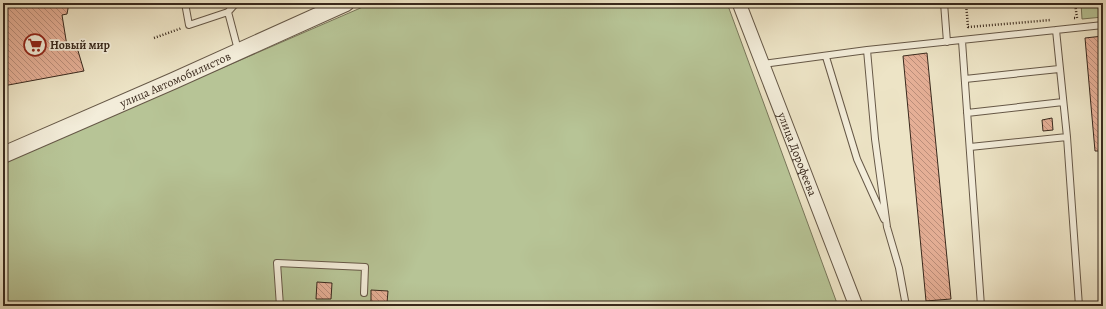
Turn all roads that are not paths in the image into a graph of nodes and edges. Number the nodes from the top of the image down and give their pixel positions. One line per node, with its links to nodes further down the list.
1 (185, 3): 6 (lane)
2 (236, 3): 6 (lane)
3 (346, 3): 12 (street, улица Автомобилистов)
4 (739, 3): 14 (street, улица Дорофеева)
5 (944, 3): 10 (lane)
6 (228, 12): 12 (lane)
7 (1103, 25): 8 (lane)
8 (1056, 30): 9 (lane); 15 (lane)
9 (962, 40): 10 (lane); 16 (lane)
10 (947, 42): 11 (lane)
11 (867, 50): 13 (lane); 22 (lane)
12 (239, 52): 21 (street, улица Автомобилистов)
13 (826, 57): 14 (lane); 22 (lane)
14 (763, 64): 25 (street, улица Дорофеева)
15 (1060, 69): 16 (lane); 17 (lane)
16 (965, 79): 18 (lane)
17 (1063, 102): 18 (lane); 19 (lane)
18 (967, 113): 20 (lane)
19 (1067, 137): 20 (lane); 28 (lane)
20 (970, 147): 27 (lane)
21 (3, 156)
22 (887, 227): 26 (lane)
23 (364, 293): 24 (lane)
24 (280, 306)
25 (856, 306)
26 (906, 306)
27 (981, 306)
28 (1079, 306)

